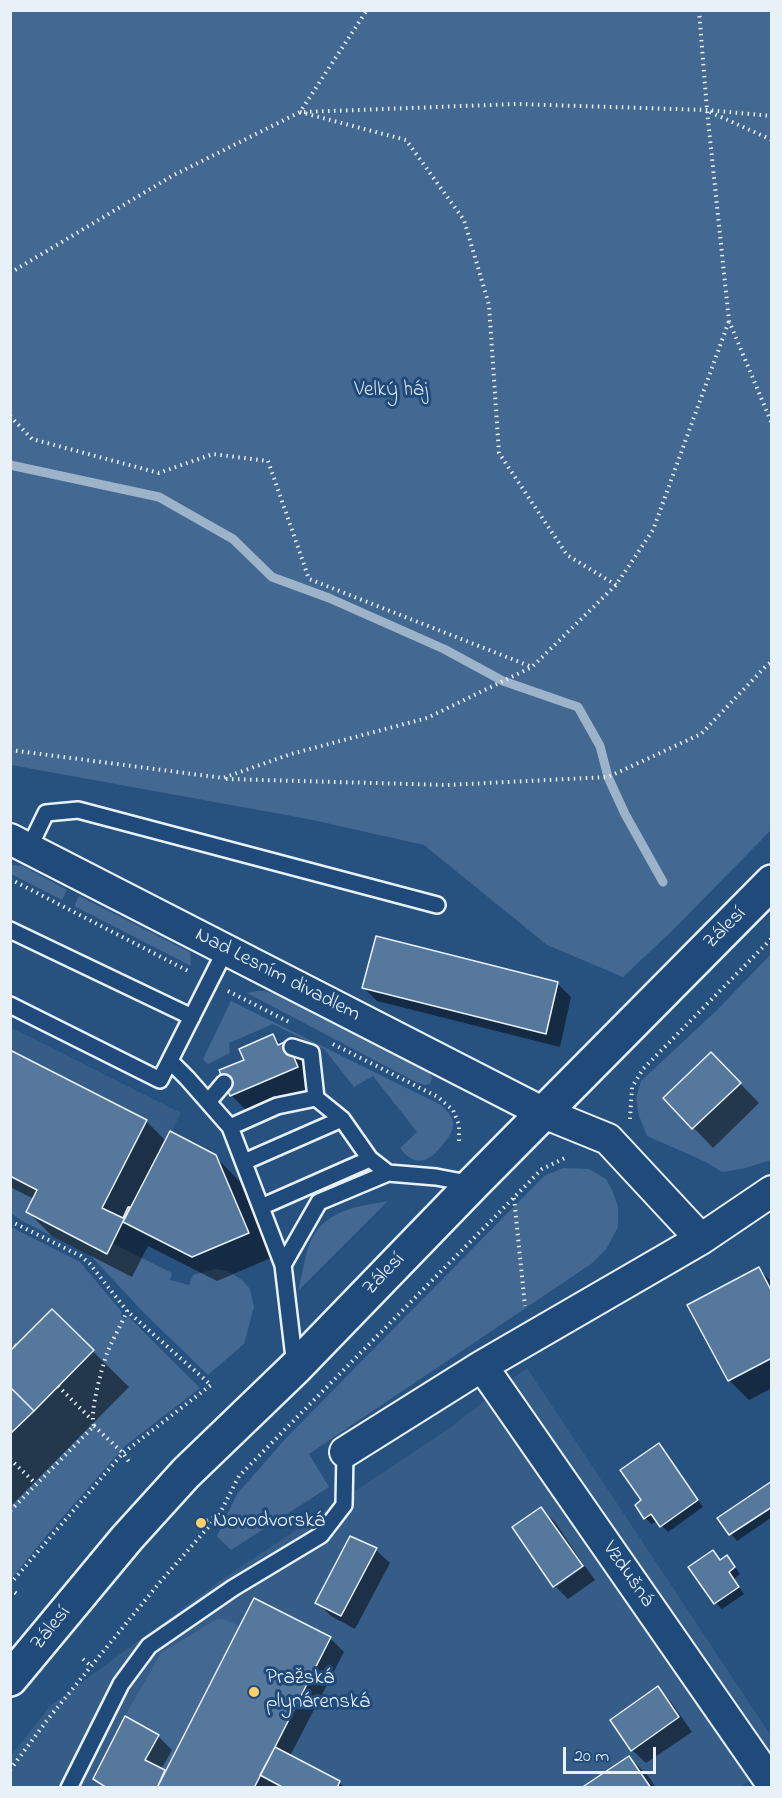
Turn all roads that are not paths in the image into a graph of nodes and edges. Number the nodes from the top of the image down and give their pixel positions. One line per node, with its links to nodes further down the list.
1 (20, 844): 3 (lane); 5 (street, Nad Lesním divadlem)
2 (771, 882): 13 (main road, Zálesí)
3 (437, 905)
4 (10, 930): 7 (lane)
5 (226, 949): 7 (lane); 13 (street, Nad Lesním divadlem)
6 (10, 1005): 9 (lane)
7 (192, 1017): 9 (lane)
8 (292, 1047): 11 (lane)
9 (170, 1061): 12 (lane)
10 (224, 1083): 12 (lane)
11 (316, 1098): 14 (lane); 15 (lane)
12 (208, 1102): 15 (lane)
13 (544, 1113): 19 (main road, Zálesí); 22 (street, Nad Lesním divadlem)
14 (342, 1119): 16 (lane); 17 (lane)
15 (230, 1127): 17 (lane)
16 (370, 1160): 18 (lane); 21 (lane)
17 (244, 1162): 21 (lane)
18 (388, 1173): 19 (lane); 23 (lane)
19 (473, 1184): 25 (main road, Zálesí)
20 (771, 1191): 22 (street)
21 (261, 1207): 23 (lane)
22 (701, 1239): 24 (street)
23 (284, 1265): 25 (lane)
24 (482, 1366): 26 (street); 28 (street, Vzdušná)
25 (296, 1367): 27 (main road, Zálesí)
26 (345, 1452): 29 (lane)
27 (10, 1679)
28 (771, 1784)
29 (69, 1788)

